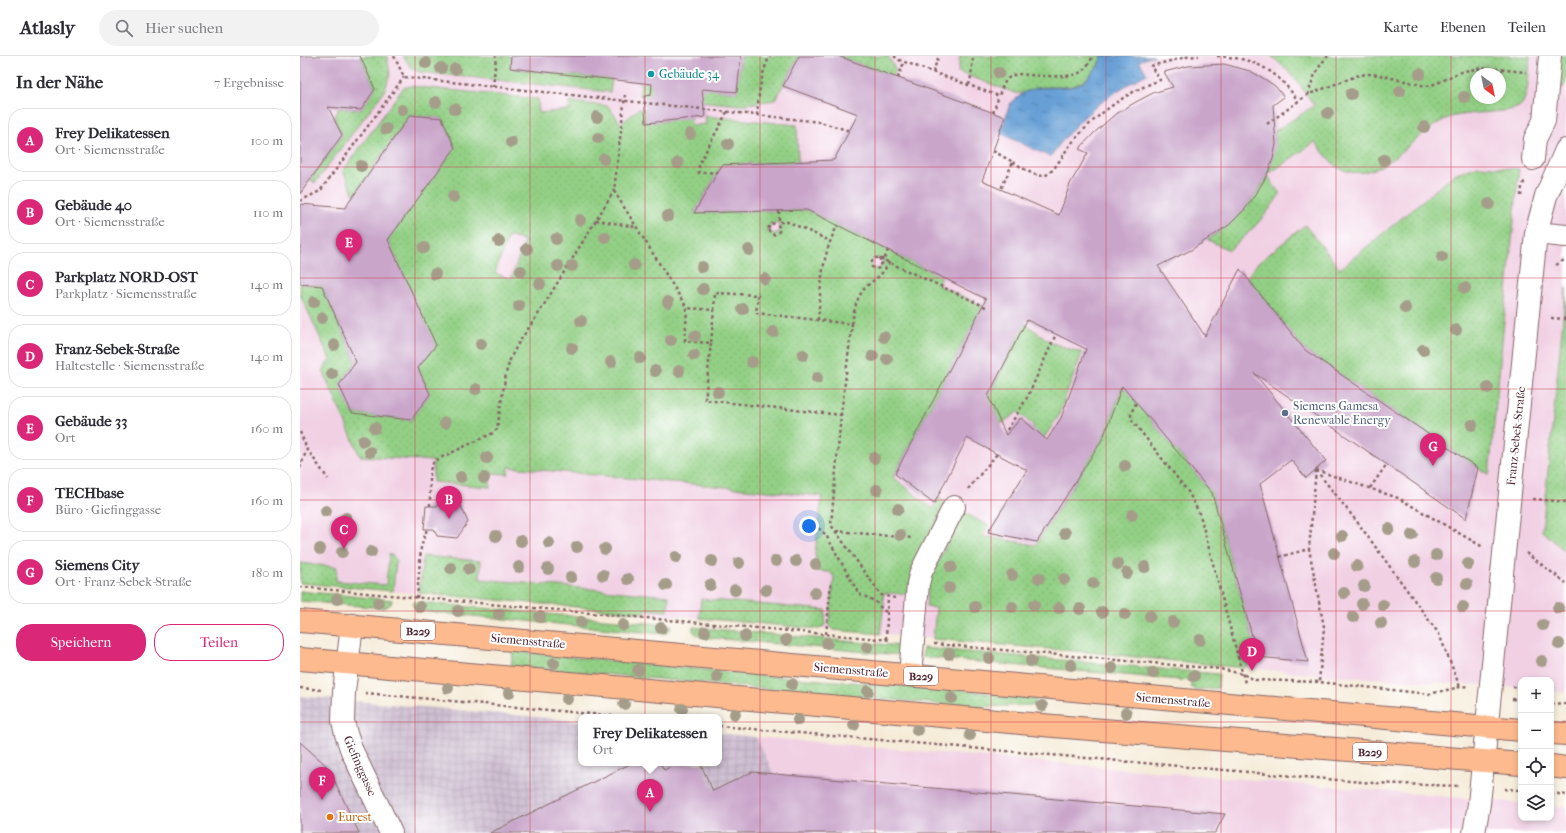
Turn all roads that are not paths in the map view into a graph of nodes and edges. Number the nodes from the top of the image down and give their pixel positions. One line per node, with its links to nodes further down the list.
1 (1550, 65): 3 (street)
2 (1566, 150): 4 (street, Franz-Sebek-Straße)
3 (1533, 159)
4 (1536, 233): 5 (street); 12 (street, Franz-Sebek-Straße)
5 (1566, 236)
6 (954, 507): 11 (street)
7 (300, 621): 8 (main road, Siemensstraße / B229)
8 (352, 625): 10 (street, Giefinggasse); 11 (main road, Siemensstraße / B229)
9 (300, 659): 10 (main road, B229)
10 (348, 663): 16 (main road, B229); 20 (street, Giefinggasse)
11 (910, 675): 12 (main road, Siemensstraße / B229)
12 (1487, 727): 13 (main road, Siemensstraße / B229); 16 (street, Franz-Sebek-Straße)
13 (1518, 730)
14 (1554, 733): 15 (main road)
15 (1566, 734)
16 (1483, 761): 17 (main road, B229); 21 (street, Franz-Sebek-Straße)
17 (1518, 764)
18 (1554, 766): 19 (main road)
19 (1566, 768)
20 (391, 833)
21 (1474, 833)

